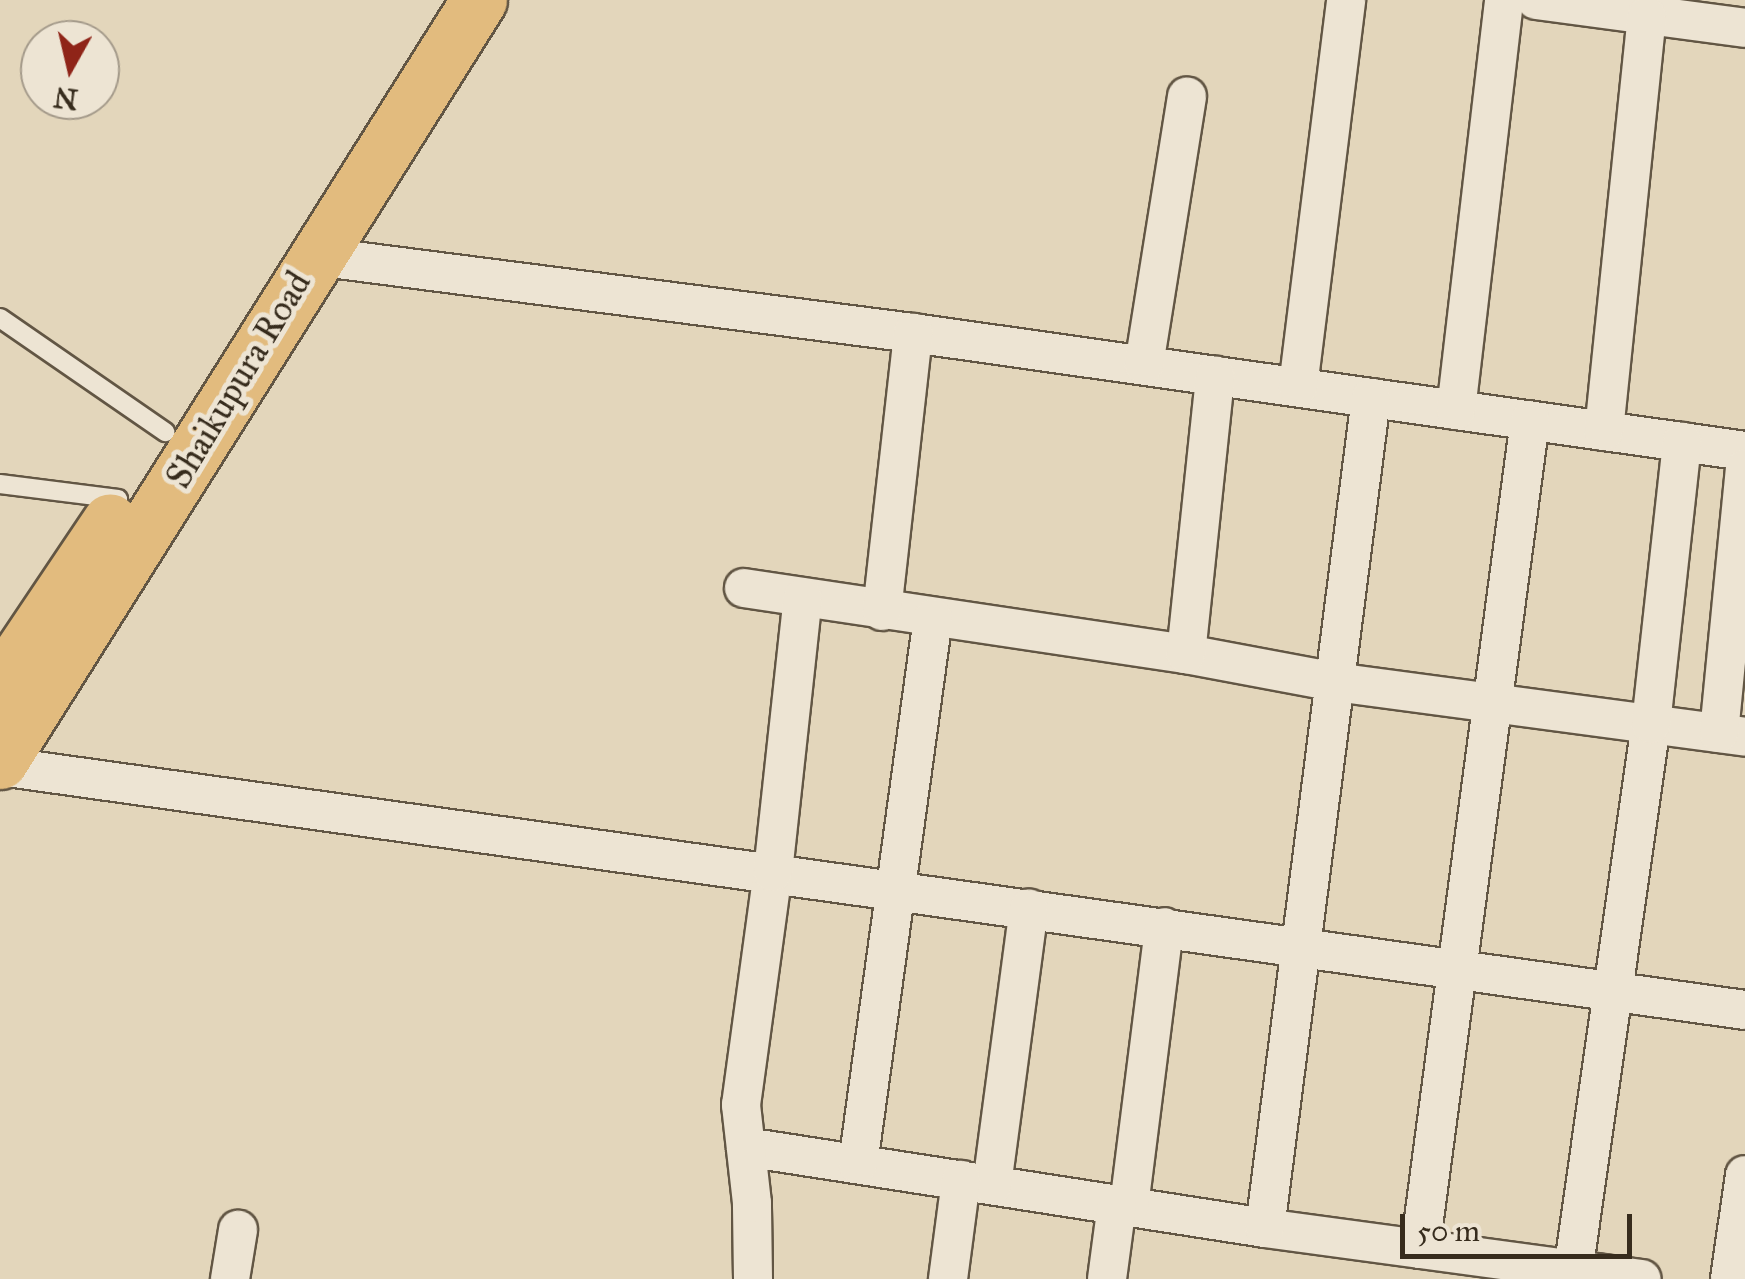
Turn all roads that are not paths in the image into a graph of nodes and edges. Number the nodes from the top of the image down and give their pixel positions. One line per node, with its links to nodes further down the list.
1 (434, 0): 19 (highway, Shaikupura Road)
2 (479, 0): 9 (highway, Shaikupura Road)
3 (1346, 0): 14 (street)
4 (1504, 0): 16 (street)
5 (1536, 0): 6 (street)
6 (1647, 16): 7 (street); 18 (street)
7 (1733, 18)
8 (1187, 96): 12 (street)
9 (314, 256): 11 (street); 35 (highway, Shaikupura Road)
10 (0, 318): 19 (lane)
11 (913, 333): 12 (street); 27 (street)
12 (1144, 365): 13 (street)
13 (1215, 376): 14 (street); 29 (street)
14 (1298, 388): 15 (street)
15 (1372, 398): 16 (street); 30 (street)
16 (1456, 410): 17 (street)
17 (1530, 420): 18 (street); 32 (street)
18 (1604, 431): 20 (street)
19 (165, 432): 24 (highway, Shaikupura Road)
20 (1682, 442): 21 (street); 33 (street)
21 (1745, 451)
22 (1745, 468): 34 (street)
23 (0, 484): 24 (lane)
24 (124, 500): 31 (highway, Shaikupura Road)
25 (744, 588): 26 (street)
26 (804, 598): 27 (street); 36 (street)
27 (882, 611): 28 (street)
28 (933, 618): 29 (street); 37 (street)
29 (1186, 654): 30 (street)
30 (1335, 682): 32 (street); 40 (street)
31 (0, 684)
32 (1492, 704): 33 (street); 41 (street)
33 (1651, 724): 34 (street); 42 (street)
34 (1732, 735)
35 (0, 763): 36 (street)
36 (774, 872): 37 (street); 44 (street)
37 (896, 889): 38 (street); 45 (street)
38 (1029, 908): 39 (street); 47 (street)
39 (1164, 927): 40 (street); 48 (street)
40 (1304, 948): 41 (street); 49 (street)
41 (1458, 970): 42 (street); 51 (street)
42 (1615, 992): 43 (street); 52 (street)
43 (1745, 1010)
44 (746, 1147): 45 (street); 54 (street)
45 (858, 1164): 47 (street)
46 (1745, 1175): 58 (street)
47 (977, 1182): 48 (street); 55 (street)
48 (1123, 1205): 49 (street); 56 (street)
49 (1266, 1228): 51 (street)
50 (238, 1230): 53 (street)
51 (1405, 1258): 52 (street)
52 (1573, 1273): 57 (street)
53 (230, 1279)
54 (752, 1279)
55 (948, 1279)
56 (1107, 1279)
57 (1642, 1279)
58 (1730, 1279)

